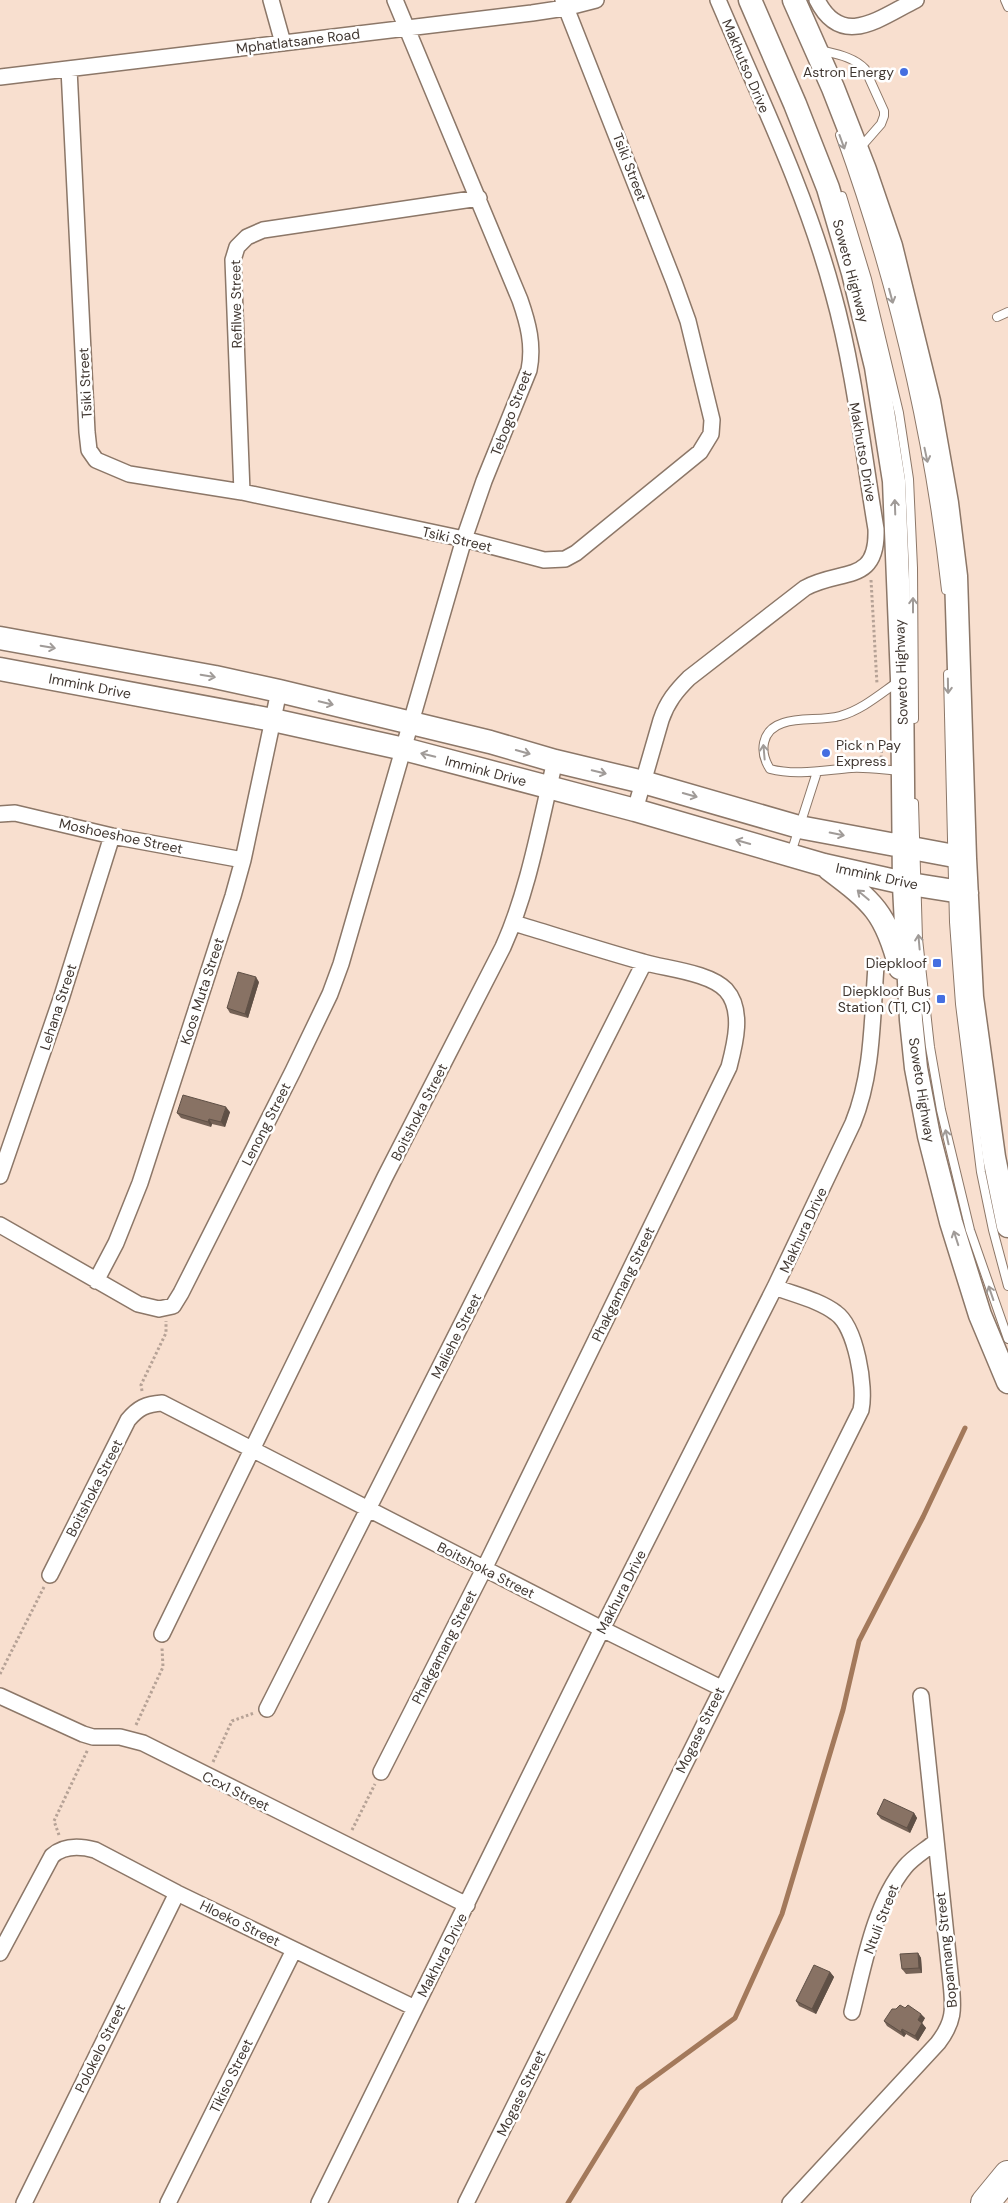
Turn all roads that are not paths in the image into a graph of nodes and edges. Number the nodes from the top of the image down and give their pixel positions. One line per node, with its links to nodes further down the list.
1 (272, 0): 13 (street)
2 (395, 0): 12 (street, Tebogo Street)
3 (596, 0): 10 (street, Mphatlatsane Road)
4 (718, 0): 38 (street, Makhutso Drive)
5 (750, 0): 29 (main road, Soweto Highway, one-way to 5)
6 (794, 0): 14 (main road)
7 (817, 0): 8 (street)
8 (916, 0)
9 (1005, 0): 11 (lane)
10 (564, 4): 12 (street, Mphatlatsane Road); 24 (street, Tsiki Street)
11 (1008, 7)
12 (407, 27): 13 (street, Mphatlatsane Road); 20 (street, Tebogo Street)
13 (283, 43): 15 (street, Mphatlatsane Road)
14 (816, 49): 18 (main road); 18 (lane)
15 (68, 69): 16 (street, Mphatlatsane Road); 23 (street, Tsiki Street)
16 (0, 77)
17 (838, 131): 25 (lane, one-way to 25)
18 (858, 150): 46 (main road)
19 (839, 189): 33 (lane, Soweto Highway, one-way to 19)
20 (479, 198): 23 (street, Refilwe Street); 24 (street, Tebogo Street)
21 (1008, 312): 22 (lane)
22 (997, 317)
23 (242, 492): 24 (street, Tsiki Street)
24 (464, 539): 32 (street, Tebogo Street)
25 (947, 600)
26 (0, 638): 30 (main road, Immink Drive, one-way to 30)
27 (948, 664): 46 (lane, one-way to 46)
28 (0, 669): 31 (main road, Immink Drive)
29 (902, 679): 36 (lane, one-way to 29); 37 (main road, Soweto Highway)
30 (278, 691): 31 (street, Koos Muta Street); 32 (main road, Immink Drive, one-way to 32)
31 (273, 720): 34 (main road, Immink Drive); 47 (street, Koos Muta Street)
32 (411, 722): 34 (street, Tebogo Street); 35 (main road, Immink Drive, one-way to 35)
33 (914, 723)
34 (404, 750): 39 (main road, Immink Drive, one-way to 34); 58 (street, Lenong Street)
35 (555, 762): 38 (main road, Immink Drive, one-way to 38); 39 (street, Boitshoka Street)
36 (817, 772): 37 (lane); 42 (lane)
37 (900, 777): 44 (main road, Soweto Highway)
38 (643, 782): 40 (street); 42 (main road, Immink Drive, one-way to 42)
39 (549, 787): 40 (main road, Immink Drive); 51 (street, Boitshoka Street)
40 (635, 810): 45 (main road, Immink Drive, one-way to 40)
41 (0, 814): 43 (street, Moshoeshoe Street)
42 (800, 827): 44 (main road, Immink Drive, one-way to 44); 45 (lane)
43 (112, 836): 47 (street, Moshoeshoe Street); 55 (street, Lehana Street)
44 (910, 848): 46 (main road, Immink Drive); 49 (main road, Soweto Highway)
45 (790, 855): 48 (main road, Immink Drive)
46 (958, 857): 50 (main road)
47 (243, 860): 58 (street, Koos Muta Street)
48 (824, 865): 49 (main road, Immink Drive); 54 (main road, one-way to 48)
49 (910, 884): 50 (main road, Immink Drive); 54 (main road, Soweto Highway); 61 (lane, Soweto Highway, one-way to 49)
50 (960, 892): 57 (main road); 59 (lane)
51 (514, 923): 52 (street, Phakgamang Street); 63 (street, Boitshoka Street)
52 (644, 963): 64 (street, Maliehe Street); 65 (street, Phakgamang Street)
53 (876, 966): 60 (street, Makhura Drive)
54 (911, 1020): 62 (main road, Soweto Highway, one-way to 54)
55 (0, 1176)
56 (0, 1225): 58 (street)
57 (1008, 1226)
58 (96, 1280)
59 (1008, 1286)
60 (775, 1288): 67 (street, Makhura Drive); 69 (street, Mogase Street)
61 (1008, 1339)
62 (1008, 1382)
63 (251, 1450): 64 (street, Boitshoka Street); 66 (street, Boitshoka Street); 68 (street, Boitshoka Street)
64 (369, 1510): 65 (street, Boitshoka Street); 72 (street, Maliehe Street)
65 (484, 1569): 67 (street, Boitshoka Street); 73 (street, Phakgamang Street)
66 (50, 1575)
67 (602, 1629): 69 (street, Boitshoka Street); 76 (street, Makhura Drive)
68 (162, 1634)
69 (721, 1688): 86 (street, Mogase Street)
70 (0, 1696): 76 (street, Ccx1 Street)
71 (921, 1696): 74 (street, Bopannang Street)
72 (267, 1709)
73 (381, 1772)
74 (935, 1842): 80 (street, Ntuli Street); 87 (street, Bopannang Street)
75 (177, 1892): 77 (street, Hloeko Street); 78 (street, Hloeko Street); 83 (street, Polokelo Street)
76 (467, 1905): 79 (street, Makhura Drive)
77 (294, 1950): 79 (street, Hloeko Street); 84 (street, Tikiso Street)
78 (0, 1953)
79 (415, 2008): 85 (street, Makhura Drive)
80 (852, 2012)
81 (1008, 2175): 88 (highway)
82 (1008, 2183): 89 (highway)
83 (24, 2203)
84 (168, 2203)
85 (319, 2203)
86 (466, 2203)
87 (790, 2203)
88 (985, 2203)
89 (990, 2203)

